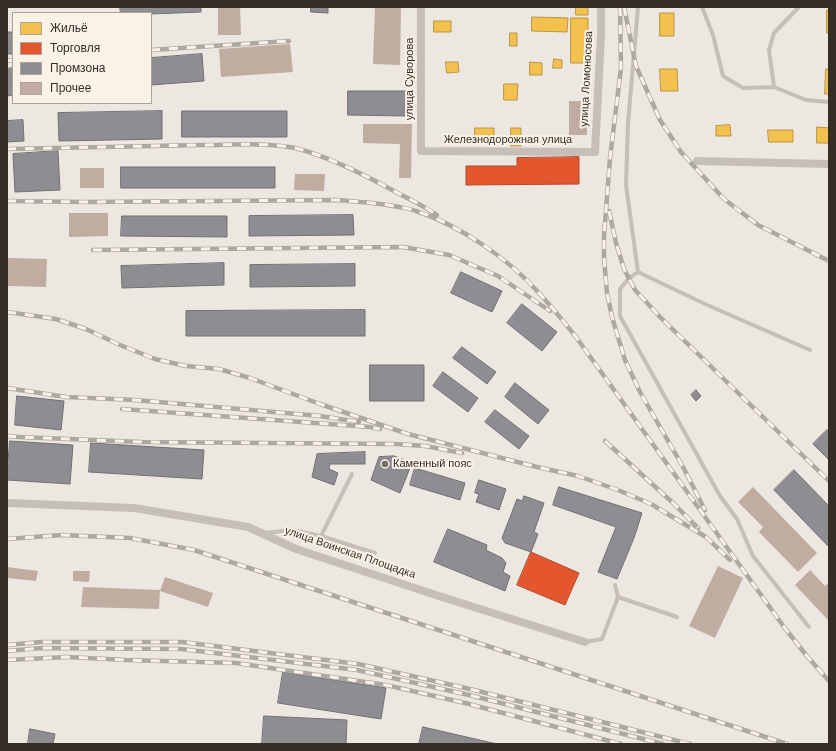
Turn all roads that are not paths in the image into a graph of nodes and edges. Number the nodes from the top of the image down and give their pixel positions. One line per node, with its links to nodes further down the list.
1 (421, 7): 8 (street, улица Суворова)
2 (601, 7): 9 (street, улица Ломоносова)
3 (638, 7): 12 (lane)
4 (702, 7): 6 (lane)
5 (799, 7): 6 (lane)
6 (774, 87): 7 (lane)
7 (829, 102)
8 (421, 151): 9 (street, Железнодорожная улица)
9 (595, 152)
10 (698, 161): 11 (street)
11 (829, 164)
12 (638, 272): 13 (lane); 22 (lane)
13 (810, 350)
14 (352, 474): 17 (lane)
15 (7, 503): 16 (street, улица Воинская Площадка)
16 (263, 533): 17 (lane); 23 (street, улица Воинская Площадка)
17 (321, 536): 18 (lane)
18 (376, 553)
19 (615, 585): 20 (lane)
20 (618, 597): 21 (lane); 23 (lane)
21 (677, 617)
22 (809, 627)
23 (585, 642)

